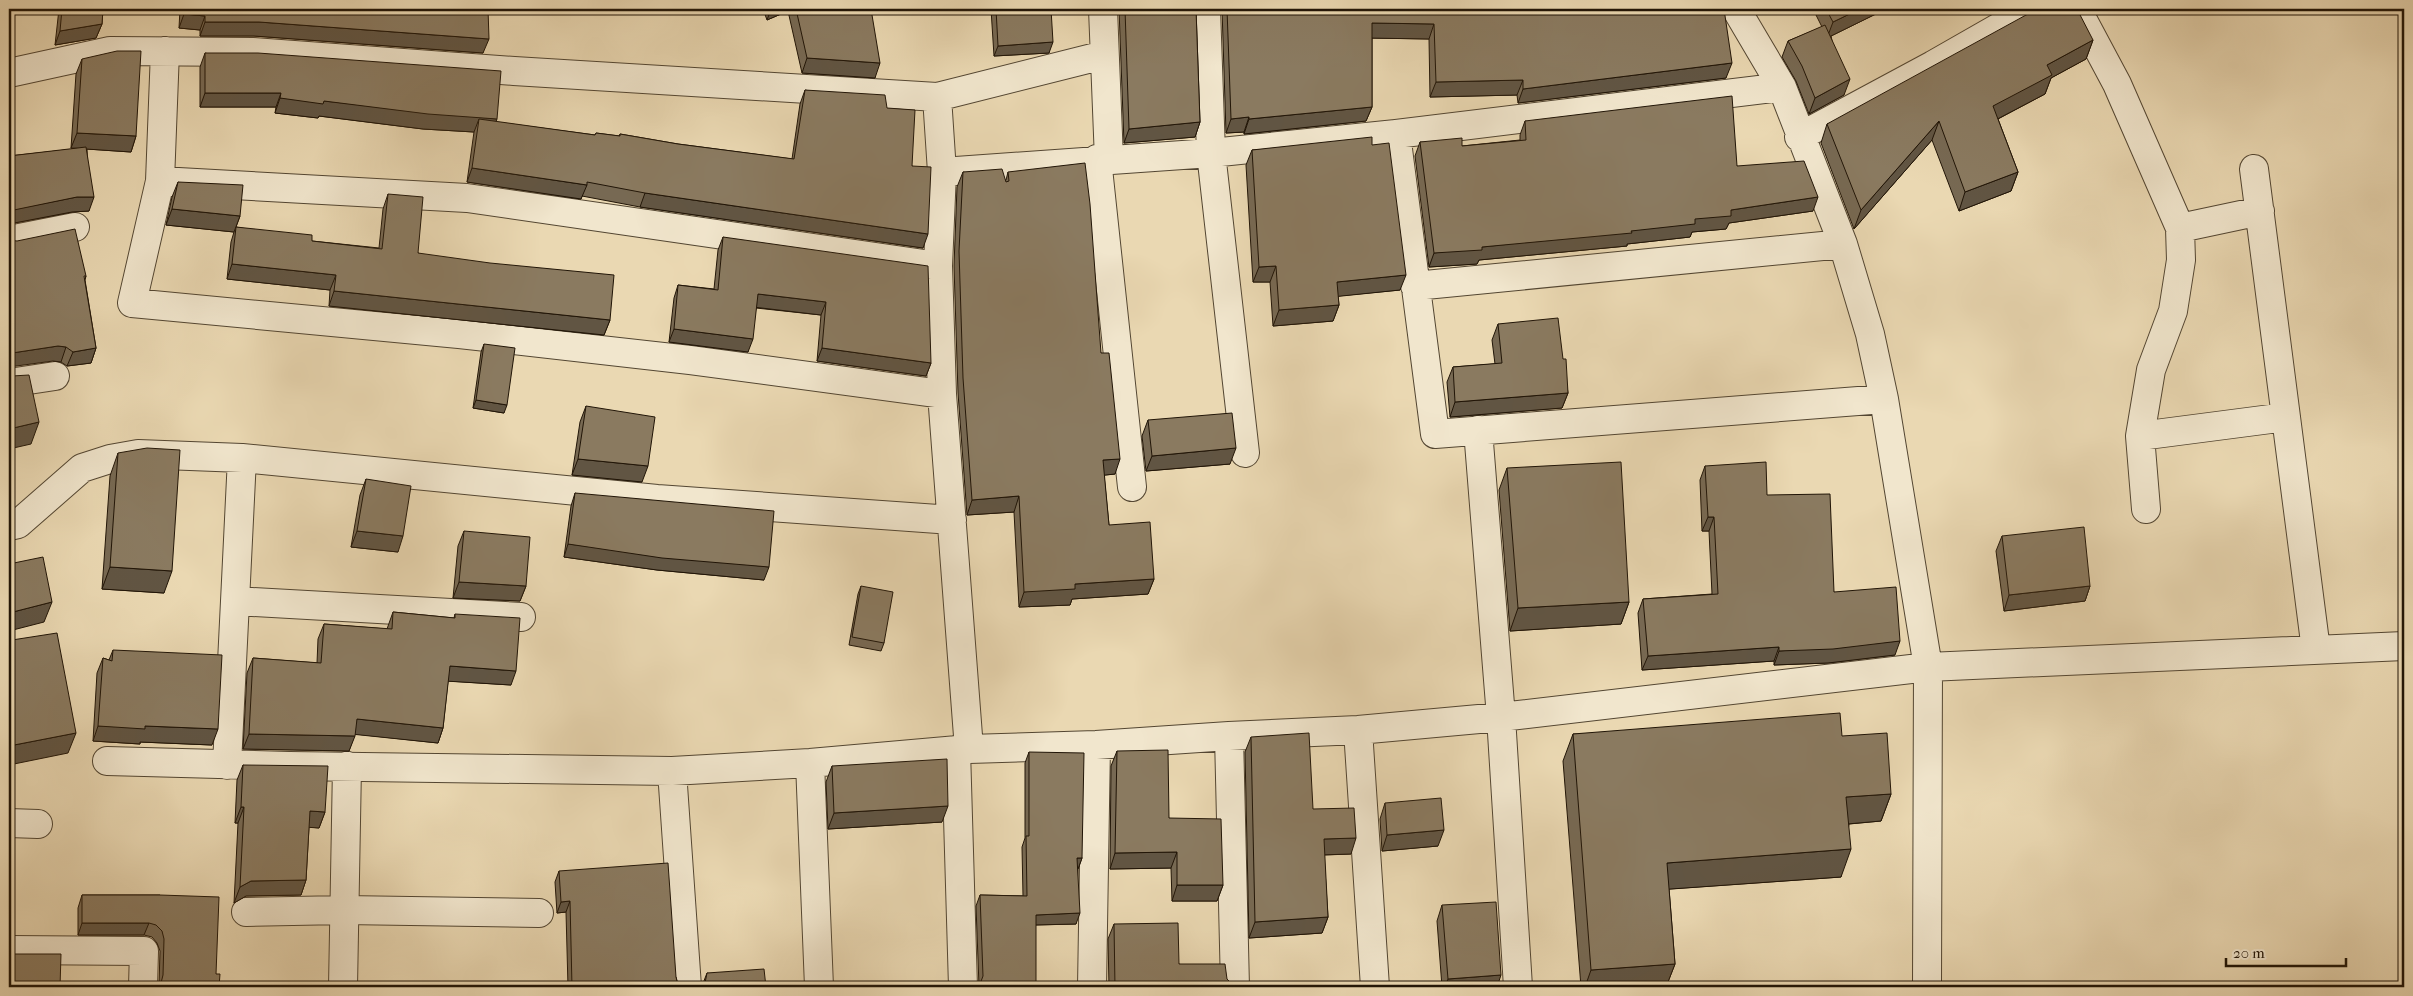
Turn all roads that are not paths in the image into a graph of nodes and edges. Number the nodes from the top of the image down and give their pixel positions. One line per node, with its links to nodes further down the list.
1 (1103, 9): 7 (street)
2 (1206, 9): 13 (street)
3 (1736, 9): 9 (street)
4 (2031, 9): 12 (street)
5 (2077, 9): 20 (street)
6 (165, 51): 8 (street); 10 (street); 17 (street)
7 (1104, 55): 10 (street); 14 (street)
8 (9, 73)
9 (1782, 87): 11 (street); 12 (street)
10 (937, 97): 16 (street)
11 (1396, 134): 13 (street); 24 (street)
12 (1799, 136): 22 (street)
13 (1211, 153): 14 (street); 32 (street)
14 (1103, 160): 16 (street); 34 (street)
15 (2254, 169): 18 (street)
16 (942, 172): 23 (street)
17 (160, 181): 23 (street); 27 (street)
18 (2260, 211): 20 (street); 29 (street)
19 (75, 227): 21 (street)
20 (2180, 228): 31 (street)
21 (9, 240)
22 (1842, 244): 24 (street); 28 (street)
23 (938, 266): 27 (street)
24 (1415, 286): 30 (street)
25 (55, 376): 26 (street)
26 (9, 383)
27 (942, 394): 36 (street)
28 (1884, 399): 30 (street); 42 (street)
29 (2286, 416): 31 (street); 41 (street)
30 (1478, 430): 43 (street)
31 (2140, 436): 35 (street)
32 (1245, 453)
33 (242, 458): 36 (street); 37 (street); 38 (street)
34 (1132, 487)
35 (2146, 508)
36 (952, 520): 47 (street)
37 (9, 526)
38 (235, 601): 39 (street); 50 (street)
39 (521, 617)
40 (2404, 646): 41 (street)
41 (2316, 650): 42 (street)
42 (1928, 668): 43 (street); 68 (street)
43 (1501, 717): 44 (street); 67 (street)
44 (1358, 730): 45 (street); 66 (street)
45 (1228, 736): 46 (street); 65 (street)
46 (1096, 745): 47 (street); 64 (street)
47 (963, 750): 49 (street); 63 (street)
48 (107, 761): 50 (street)
49 (810, 763): 52 (street); 62 (street)
50 (227, 765): 51 (street)
51 (347, 766): 52 (street); 55 (street)
52 (672, 771): 61 (street)
53 (9, 823): 54 (street)
54 (38, 824)
55 (344, 910): 56 (street); 57 (street); 60 (street)
56 (246, 912)
57 (539, 913)
58 (9, 950): 59 (street)
59 (143, 987)
60 (343, 987)
61 (687, 987)
62 (819, 987)
63 (963, 987)
64 (1092, 987)
65 (1235, 987)
66 (1375, 987)
67 (1518, 987)
68 (1927, 987)

